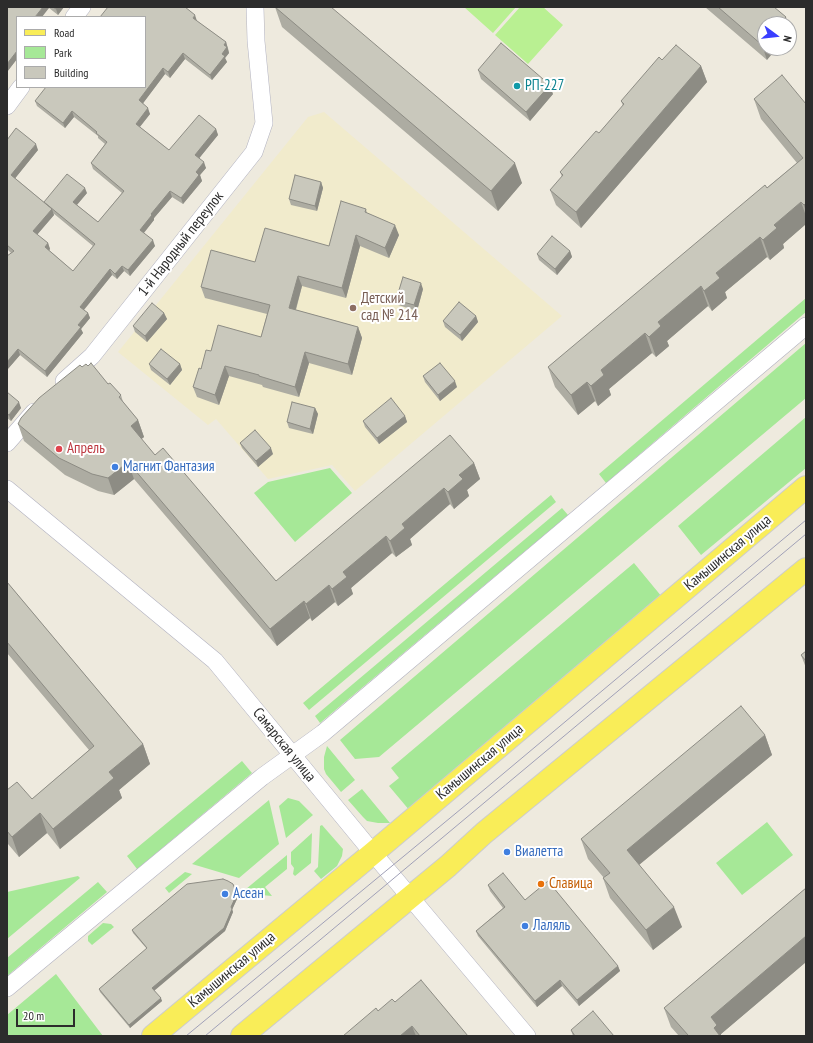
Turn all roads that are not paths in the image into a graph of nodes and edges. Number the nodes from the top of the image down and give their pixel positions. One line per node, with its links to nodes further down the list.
1 (82, 7): 3 (street)
2 (255, 7): 7 (street, 1-й Народный переулок)
3 (75, 16)
4 (20, 88): 5 (street)
5 (7, 106)
6 (806, 326): 11 (street)
7 (7, 443)
8 (806, 487): 12 (main road, Камышинская улица)
9 (7, 489): 11 (street, Самарская улица)
10 (806, 569): 13 (main road)
11 (292, 755): 12 (street, Самарская улица); 14 (street)
12 (373, 853): 13 (street, Самарская улица); 15 (main road, Камышинская улица)
13 (410, 897): 16 (main road); 17 (street, Самарская улица)
14 (7, 988)
15 (153, 1036)
16 (242, 1036)
17 (527, 1036)

